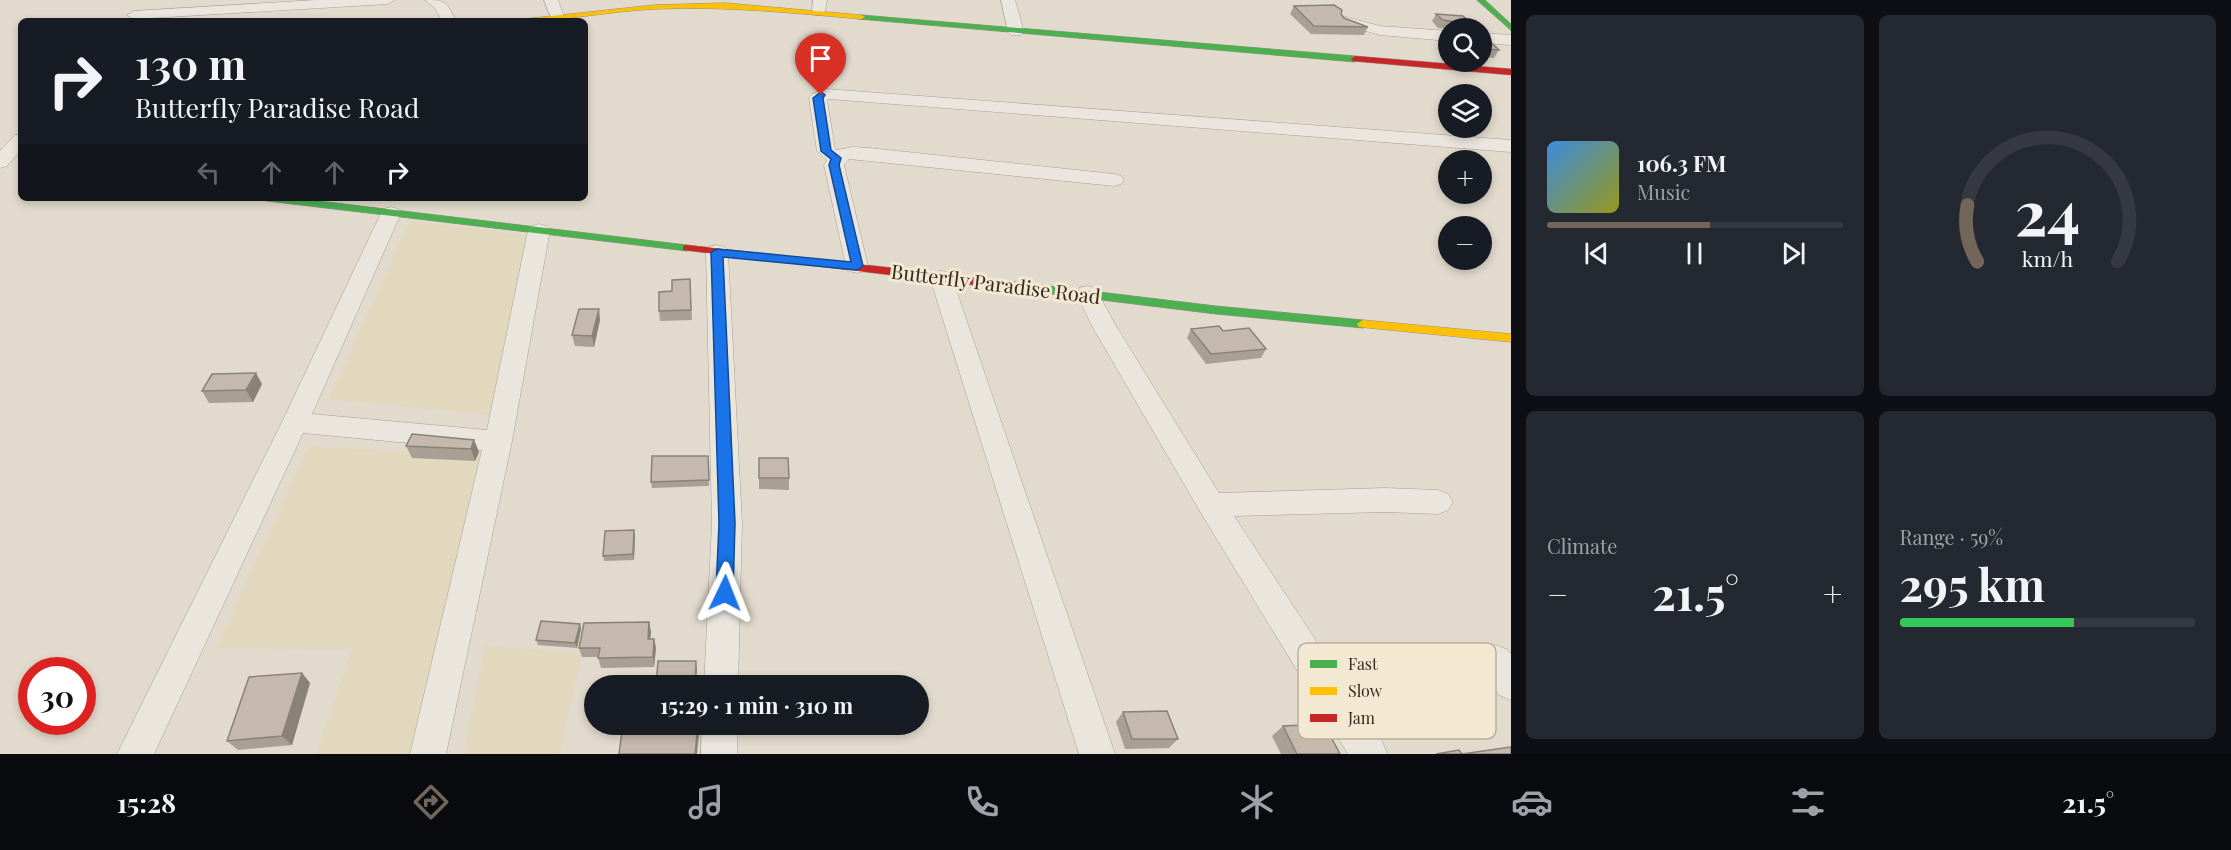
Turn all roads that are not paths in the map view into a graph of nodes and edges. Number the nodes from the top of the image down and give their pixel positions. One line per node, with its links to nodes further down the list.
1 (148, 0): 12 (street)
2 (388, 0): 7 (street)
3 (432, 0): 13 (street)
4 (551, 0): 11 (street)
5 (1008, 0): 17 (street)
6 (1481, 0): 16 (street)
7 (311, 3): 12 (street)
8 (726, 3): 9 (street); 10 (street)
9 (651, 4): 11 (street)
10 (819, 6): 17 (street)
11 (558, 17): 14 (street)
12 (131, 18)
13 (448, 18)
14 (550, 18)
15 (1346, 21): 18 (street)
16 (1511, 28)
17 (1016, 32): 21 (street)
18 (1438, 35)
19 (1492, 39): 20 (street)
20 (1511, 40)
21 (1511, 72)
22 (18, 142): 25 (street)
23 (1511, 146): 24 (street)
24 (836, 158): 28 (street); 34 (street)
25 (0, 162)
26 (0, 168): 27 (street)
27 (18, 170)
28 (1114, 180)
29 (312, 201): 30 (street, Butterfly Paradise Road)
30 (327, 202): 31 (street, Butterfly Paradise Road)
31 (391, 213): 32 (street, Butterfly Paradise Road); 38 (street)
32 (540, 230): 33 (street, Butterfly Paradise Road); 39 (street)
33 (717, 252): 34 (street, Butterfly Paradise Road); 43 (street)
34 (857, 266): 35 (street, Butterfly Paradise Road)
35 (941, 278): 36 (street, Butterfly Paradise Road); 49 (street)
36 (1087, 293): 37 (street, Butterfly Paradise Road); 41 (street)
37 (1511, 338)
38 (295, 422): 39 (street); 46 (street)
39 (498, 441): 47 (street)
40 (1438, 502): 41 (street)
41 (1211, 505): 42 (street)
42 (1299, 643)
43 (722, 675)
44 (720, 735): 48 (street)
45 (1359, 739): 50 (street)
46 (135, 754)
47 (428, 754)
48 (719, 754)
49 (1097, 754)
50 (1369, 754)

